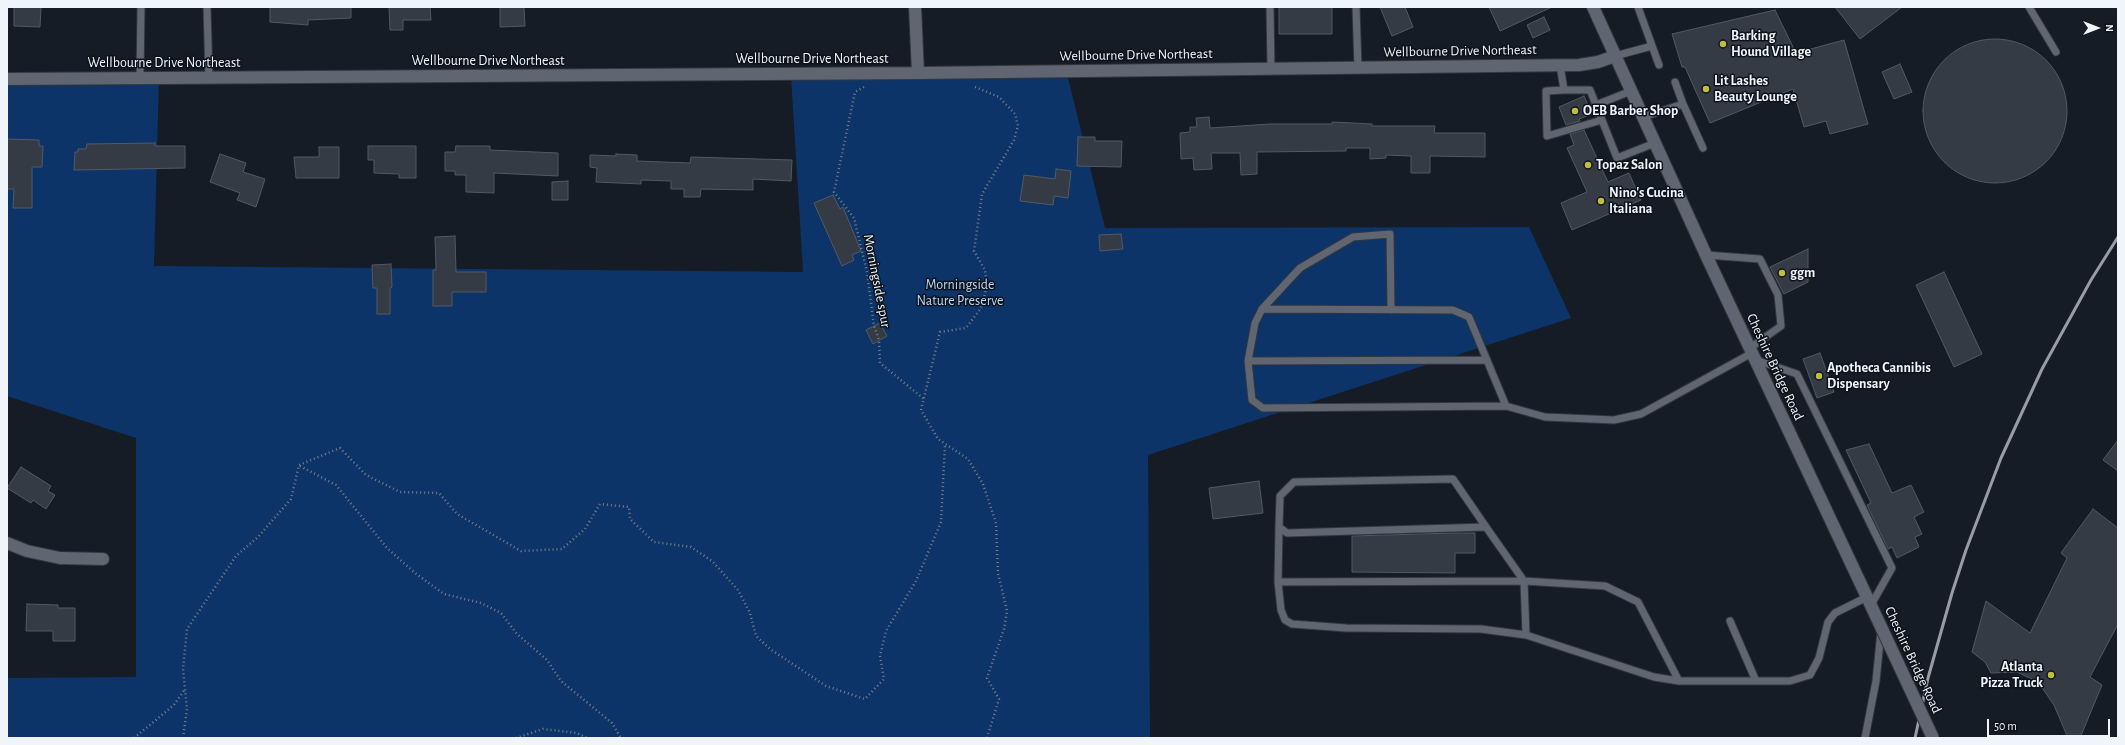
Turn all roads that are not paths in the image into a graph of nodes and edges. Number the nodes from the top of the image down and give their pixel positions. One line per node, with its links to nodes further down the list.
1 (141, 7): 17 (lane)
2 (207, 7): 18 (lane)
3 (915, 7): 16 (street)
4 (1270, 7): 14 (lane)
5 (1356, 7): 15 (lane)
6 (1594, 7): 11 (street, Cheshire Bridge Road)
7 (1638, 7): 9 (lane)
8 (2029, 7): 10 (lane)
9 (1652, 46): 11 (lane); 13 (lane)
10 (2056, 52)
11 (1616, 56): 12 (street, Wellbourne Drive Northeast); 22 (street, Cheshire Bridge Road)
12 (1560, 65): 15 (street, Wellbourne Drive Northeast); 21 (lane)
13 (1659, 65)
14 (1271, 68): 15 (street, Wellbourne Drive Northeast); 16 (street, Wellbourne Drive Northeast)
15 (1358, 68)
16 (918, 73): 18 (street, Wellbourne Drive Northeast)
17 (140, 78): 18 (street, Wellbourne Drive Northeast); 19 (street, Wellbourne Drive Northeast)
18 (208, 78)
19 (7, 79)
20 (1675, 82): 23 (lane)
21 (1564, 90): 24 (lane); 26 (lane)
22 (1631, 91): 24 (lane); 25 (street, Cheshire Bridge Road)
23 (1683, 104): 25 (lane); 28 (lane)
24 (1596, 105): 26 (lane)
25 (1643, 117): 27 (street, Cheshire Bridge Road)
26 (1602, 120): 27 (lane)
27 (1655, 143): 29 (street, Cheshire Bridge Road)
28 (1703, 148)
29 (1706, 254): 32 (street, Cheshire Bridge Road); 32 (lane)
30 (1262, 309): 31 (lane); 31 (lane); 34 (lane)
31 (1390, 310): 33 (lane)
32 (1753, 354): 35 (lane); 42 (street, Cheshire Bridge Road); 42 (lane)
33 (1487, 360): 34 (lane); 35 (lane)
34 (1248, 361): 35 (lane)
35 (1506, 406)
36 (1279, 527): 37 (lane); 37 (lane); 41 (lane)
37 (1486, 527): 40 (lane)
38 (7, 543): 39 (street)
39 (103, 559)
40 (1524, 581): 41 (lane); 45 (lane); 46 (lane)
41 (1278, 582): 45 (lane)
42 (1869, 601): 44 (street, Cheshire Bridge Road); 47 (lane)
43 (1730, 620): 47 (lane)
44 (1882, 628): 48 (lane); 49 (street, Cheshire Bridge Road, bridge)
45 (1526, 635): 46 (lane)
46 (1679, 681): 47 (lane)
47 (1756, 681)
48 (1865, 738)
49 (1933, 738)

